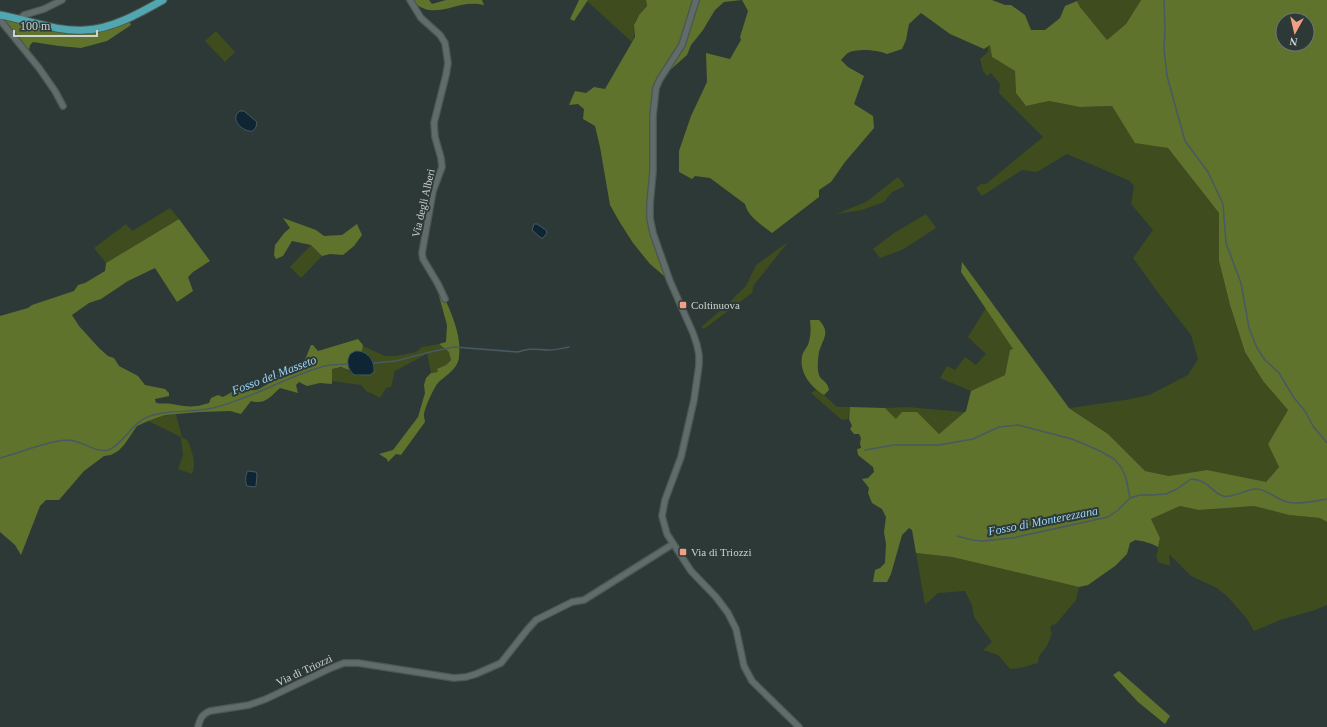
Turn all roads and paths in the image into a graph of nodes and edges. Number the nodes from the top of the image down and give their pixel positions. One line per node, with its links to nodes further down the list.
1 (62, 0): 6 (street)
2 (163, 0): 6 (main road)
3 (410, 0): 9 (street, Via degli Alberi)
4 (696, 0): 10 (street)
5 (0, 15): 6 (main road)
6 (20, 19)
7 (0, 20): 8 (street)
8 (63, 106)
9 (445, 299)
10 (673, 544): 11 (street, Via di Triozzi); 12 (street)
11 (198, 727)
12 (799, 727)

